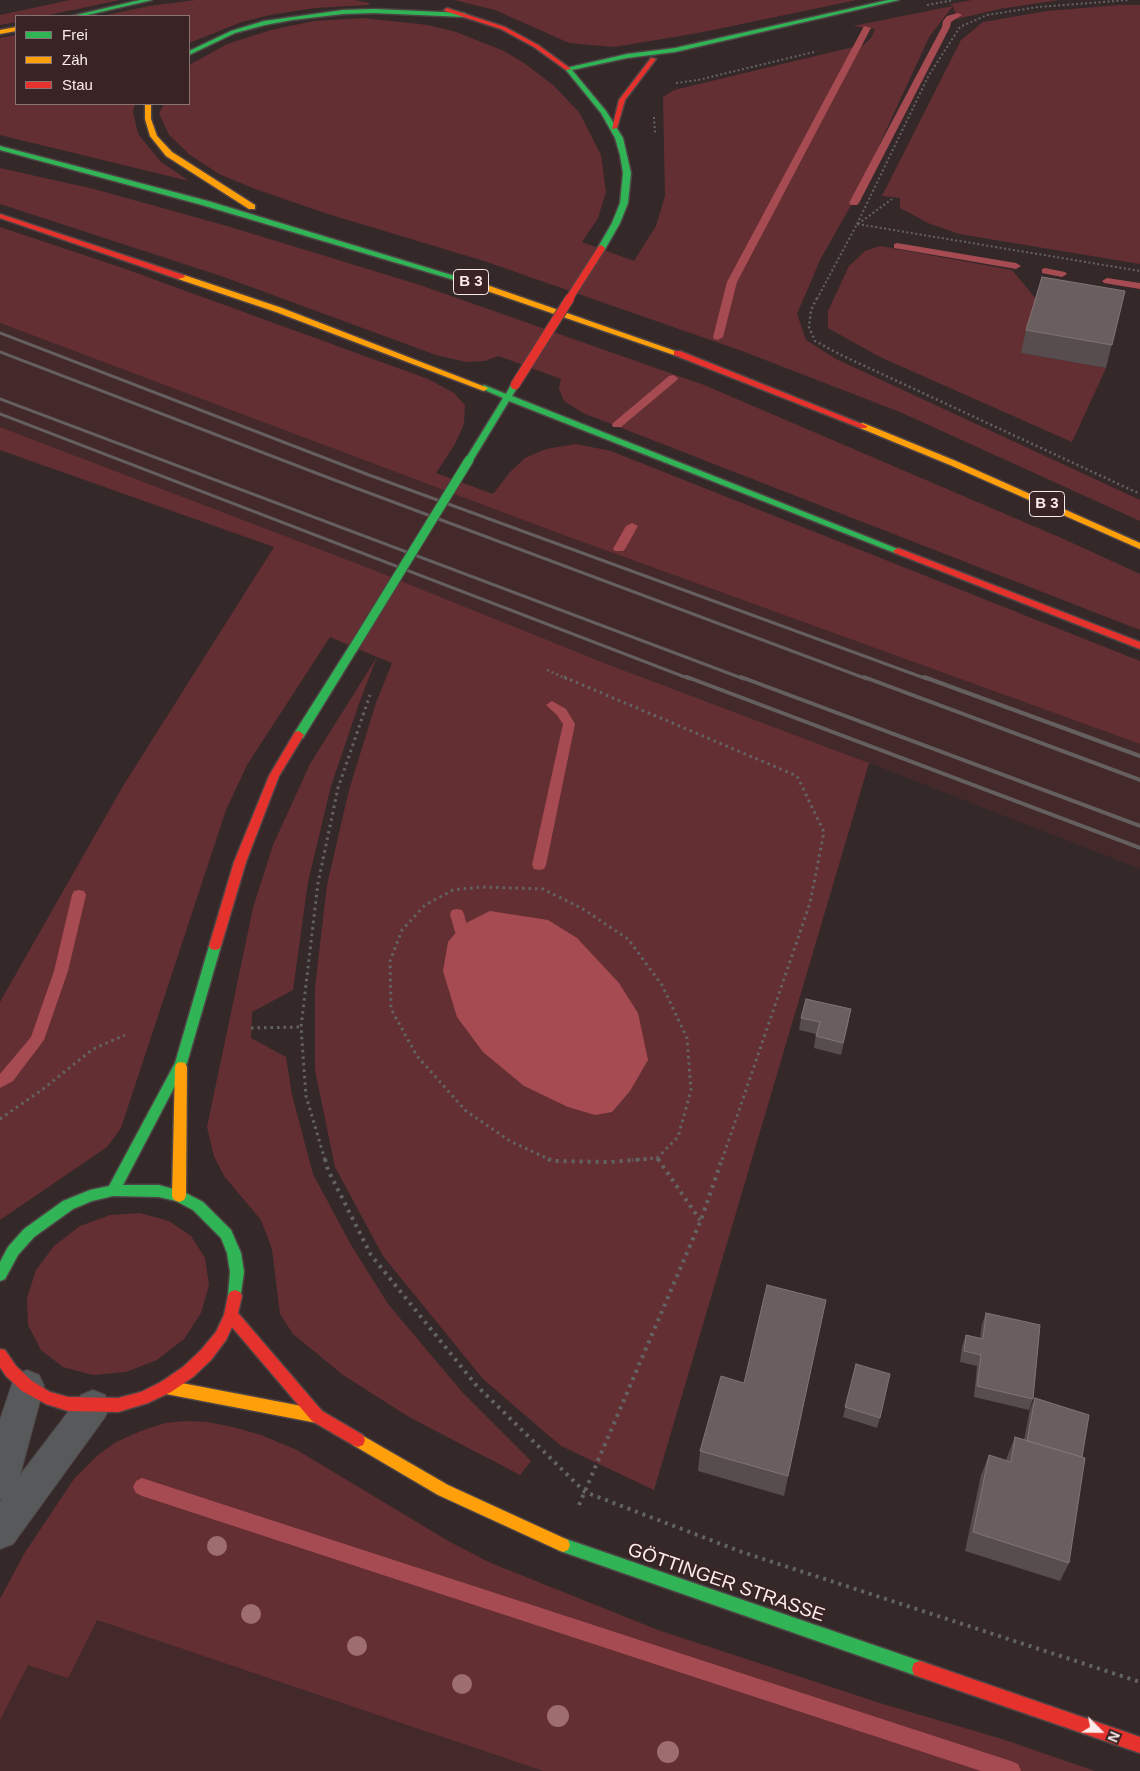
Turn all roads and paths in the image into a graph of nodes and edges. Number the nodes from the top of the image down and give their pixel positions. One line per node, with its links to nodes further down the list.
1 (149, 0): 5 (main road)
2 (896, 0): 9 (main road)
3 (1129, 0): 20 (path)
4 (413, 1): 6 (main road)
5 (80, 15)
6 (464, 15): 10 (main road); 12 (main road)
7 (15, 29): 8 (main road)
8 (0, 32)
9 (674, 50): 11 (main road); 12 (main road)
10 (190, 52)
11 (653, 58): 12 (main road); 14 (main road)
12 (571, 72): 14 (main road)
13 (148, 105): 21 (main road)
14 (614, 128): 23 (main road, bridge)
15 (0, 148): 17 (main road, B 3)
16 (0, 153): 17 (main road, B 3)
17 (48, 162): 21 (main road, B 3)
18 (892, 199): 20 (path)
19 (0, 216): 23 (main road)
20 (857, 224): 22 (path); 24 (path)
21 (283, 226): 25 (main road, B 3)
22 (1140, 271)
23 (508, 398): 26 (main road); 32 (main road, bridge)
24 (1140, 494)
25 (1140, 546)
26 (1140, 646)
27 (547, 670): 37 (path)
28 (371, 693): 29 (path)
29 (301, 1027): 30 (path); 48 (path)
30 (251, 1028)
31 (125, 1035): 33 (path)
32 (181, 1063): 35 (main road); 36 (main road)
33 (0, 1119)
34 (657, 1158): 34 (path); 37 (path)
35 (113, 1190): 36 (main road); 38 (main road)
36 (179, 1196): 41 (main road)
37 (701, 1220): 48 (path)
38 (14, 1251): 39 (main road); 40 (main road)
39 (0, 1254)
40 (0, 1276)
41 (231, 1315): 44 (main road); 46 (main road, GÖTTINGER STRASSE)
42 (0, 1355): 43 (main road)
43 (27, 1386): 45 (main road); 47 (street)
44 (166, 1387): 45 (main road); 46 (main road, GÖTTINGER STRASSE)
45 (93, 1406): 49 (street)
46 (317, 1416): 51 (main road, GÖTTINGER STRASSE)
47 (0, 1482)
48 (586, 1492): 50 (path)
49 (0, 1531)
50 (1140, 1682)
51 (1140, 1745)

